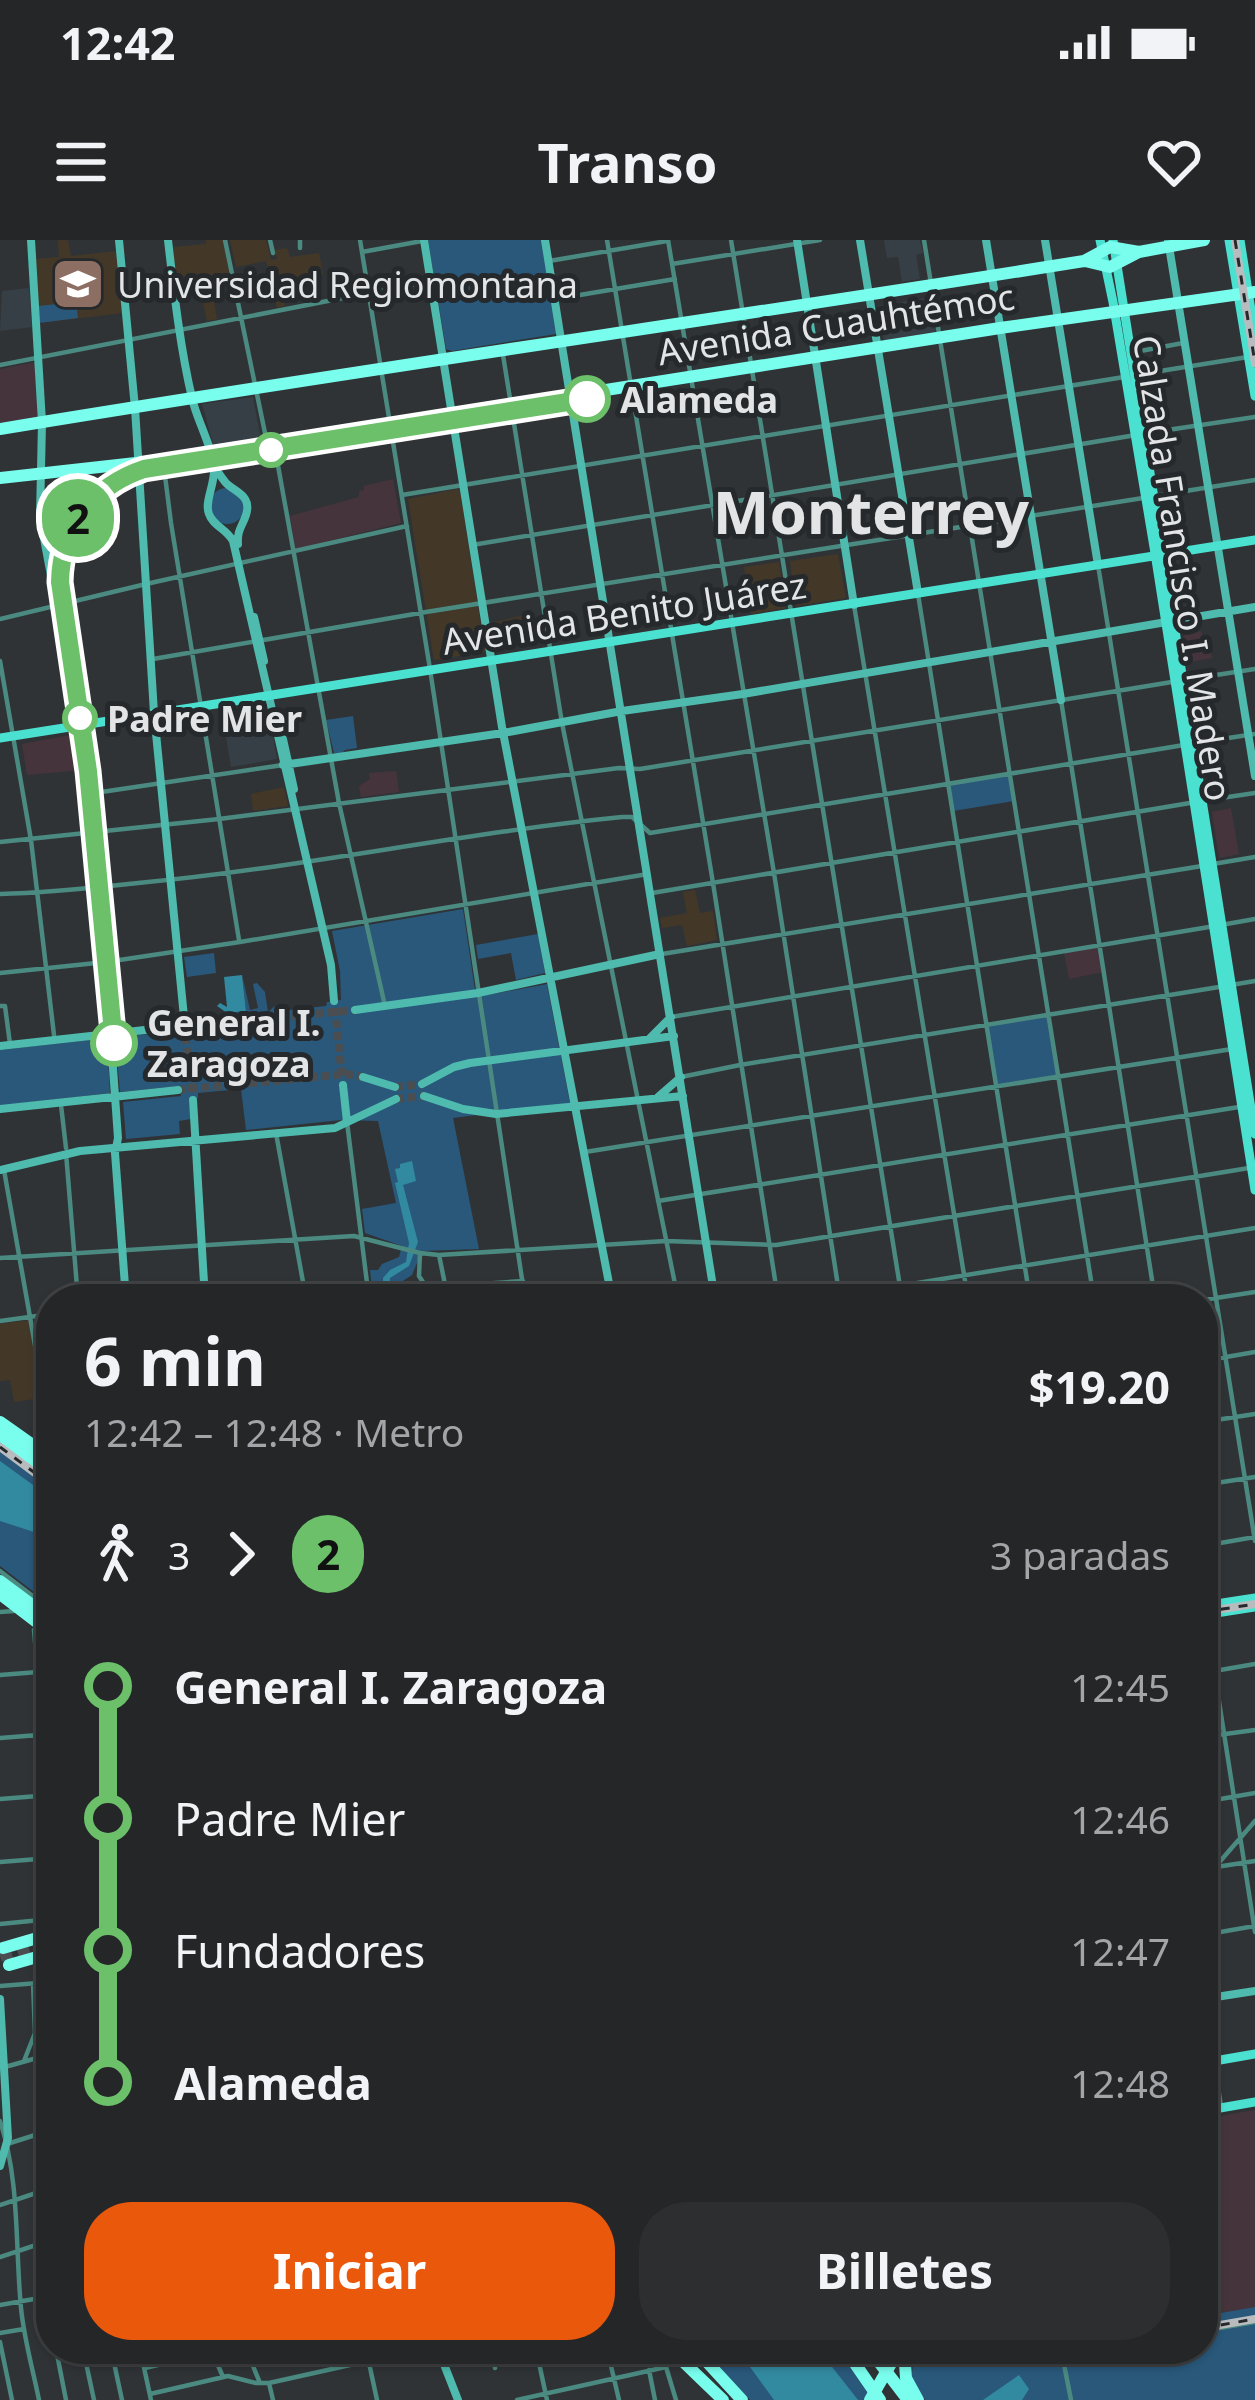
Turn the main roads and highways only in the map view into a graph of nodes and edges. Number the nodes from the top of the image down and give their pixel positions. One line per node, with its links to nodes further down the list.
1 (1204, 240): 4 (highway)
2 (1229, 240): 6 (main road)
3 (1240, 240): 6 (main road)
4 (1168, 243): 5 (highway)
5 (1109, 251): 7 (main road, Calzada Francisco I. Madero); 11 (highway)
6 (1247, 293): 7 (highway, Avenida Cuauhtémoc); 8 (main road); 10 (main road)
7 (1119, 310): 9 (main road, Calzada Francisco I. Madero); 9 (main road, Calzada Francisco I. Madero); 12 (highway, Avenida Cuauhtémoc)
8 (1255, 336)
9 (1130, 376): 14 (main road, Calzada Francisco I. Madero)
10 (1255, 396)
11 (0, 429)
12 (0, 478)
13 (1255, 540): 14 (main road, Avenida Benito Juárez)
14 (1159, 556): 15 (main road, Avenida Benito Juárez); 16 (main road, Calzada Francisco I. Madero)
15 (0, 738)
16 (1249, 1106): 17 (main road, Calzada Francisco I. Madero); 18 (main road, Calzada Francisco I. Madero)
17 (1255, 1134)
18 (1253, 1167): 19 (main road, Calzada Francisco I. Madero)
19 (1255, 1190)
20 (0, 1423): 22 (highway)
21 (0, 1435): 23 (highway)
22 (36, 1448)
23 (36, 1463)
24 (0, 1581): 28 (highway)
25 (0, 1594): 30 (highway)
26 (1255, 1602): 27 (main road); 29 (main road)
27 (1218, 1607)
28 (36, 1608)
29 (1218, 1609)
30 (36, 1622)
31 (36, 1944): 32 (highway)
32 (4, 1947): 34 (highway)
33 (36, 1952): 34 (highway)
34 (7, 1972)
35 (1255, 2054): 36 (main road)
36 (1218, 2060)
37 (1255, 2102): 38 (main road)
38 (1218, 2109)
39 (688, 2364): 45 (highway)
40 (705, 2364): 45 (highway)
41 (853, 2364): 46 (highway)
42 (879, 2364): 47 (highway)
43 (891, 2364): 46 (highway, bridge)
44 (900, 2364): 48 (highway)
45 (728, 2397)
46 (873, 2397): 47 (highway)
47 (904, 2400)
48 (918, 2400)

